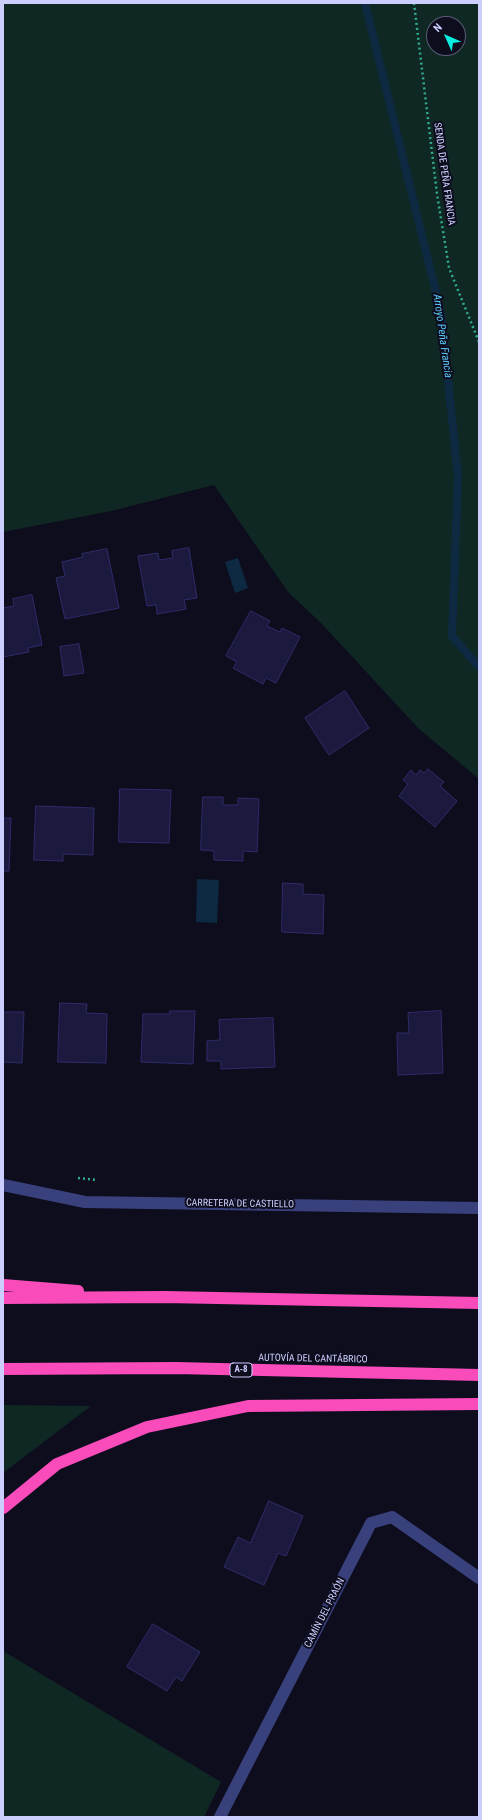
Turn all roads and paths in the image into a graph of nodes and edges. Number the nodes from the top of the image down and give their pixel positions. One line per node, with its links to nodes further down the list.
1 (414, 3): 2 (path, SENDA DE PEÑA FRANCIA)
2 (479, 342)
3 (3, 1185): 4 (street, CARRETERA DE CASTIELLO)
4 (479, 1208)
5 (3, 1285): 6 (highway)
6 (165, 1297): 7 (highway); 8 (highway)
7 (3, 1298)
8 (479, 1303)
9 (3, 1369): 10 (highway, AUTOVÍA DEL CANTÁBRICO / A-8)
10 (479, 1375)
11 (479, 1404): 12 (highway)
12 (3, 1508)
13 (479, 1578): 14 (street, CAMÍN DEL PRAÓN)
14 (220, 1817)

